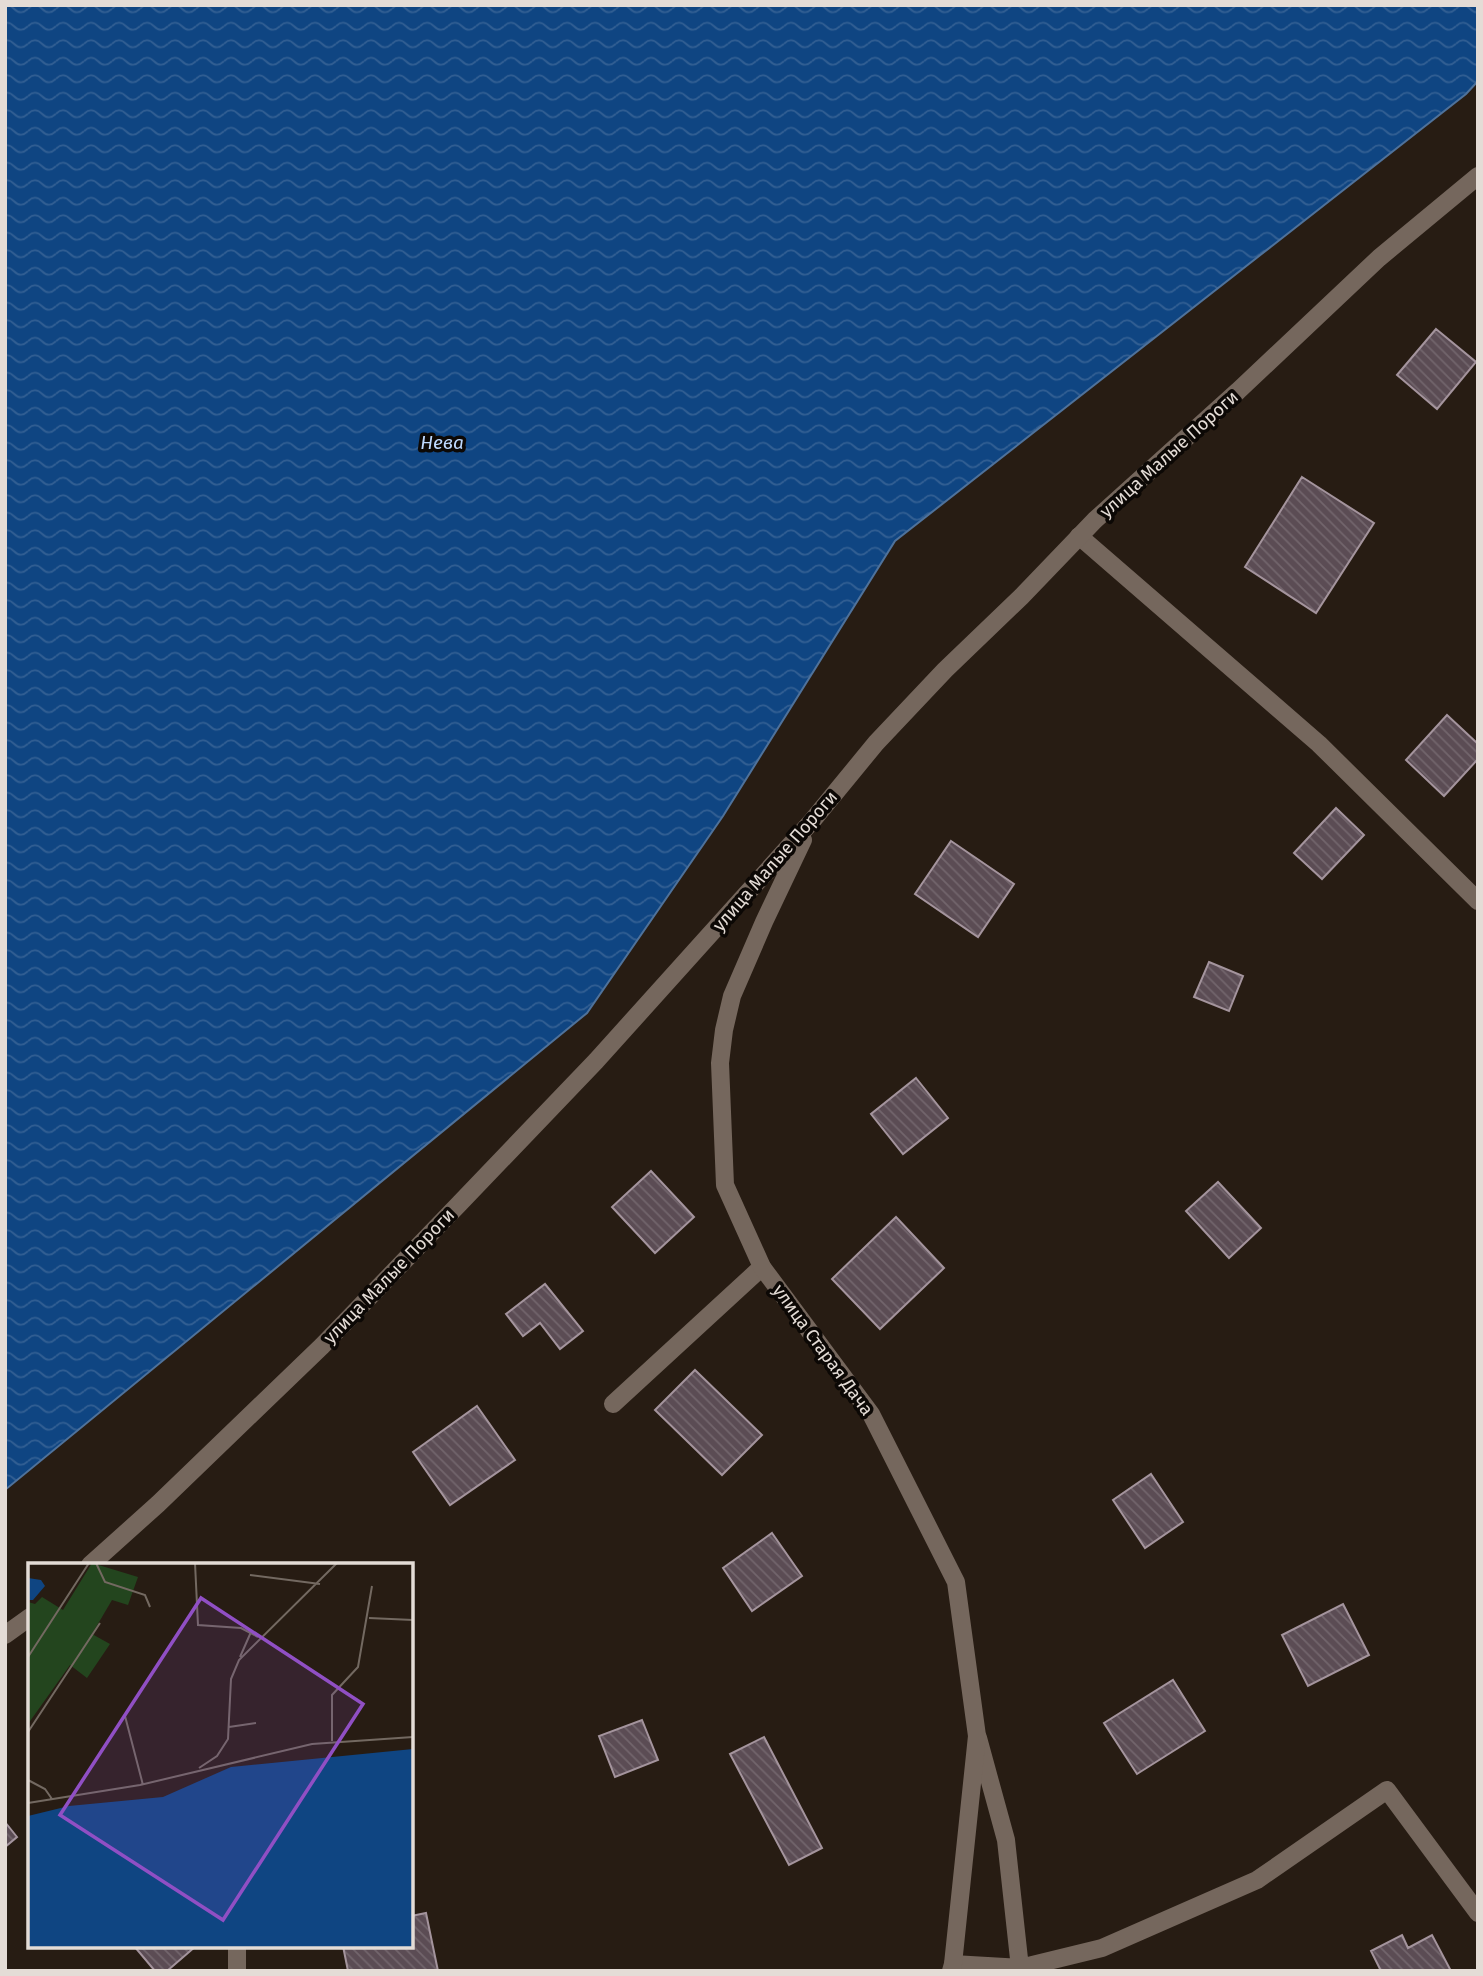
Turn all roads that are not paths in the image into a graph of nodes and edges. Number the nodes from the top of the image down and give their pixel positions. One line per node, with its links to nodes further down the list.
1 (1478, 176): 2 (street, улица Малые Пороги)
2 (1079, 536): 3 (street, улица Малые Пороги); 4 (street)
3 (812, 821): 5 (street, улица Старая Дача); 7 (street, улица Малые Пороги)
4 (1478, 901)
5 (762, 1267): 6 (street); 10 (street, улица Старая Дача)
6 (613, 1404)
7 (92, 1563)
8 (28, 1618): 9 (street)
9 (5, 1635)
10 (977, 1736): 13 (street, улица Старая Дача); 14 (street)
11 (1478, 1913): 14 (street)
12 (237, 1948): 15 (street)
13 (952, 1967): 14 (street)
14 (1020, 1968)
15 (237, 1971)

